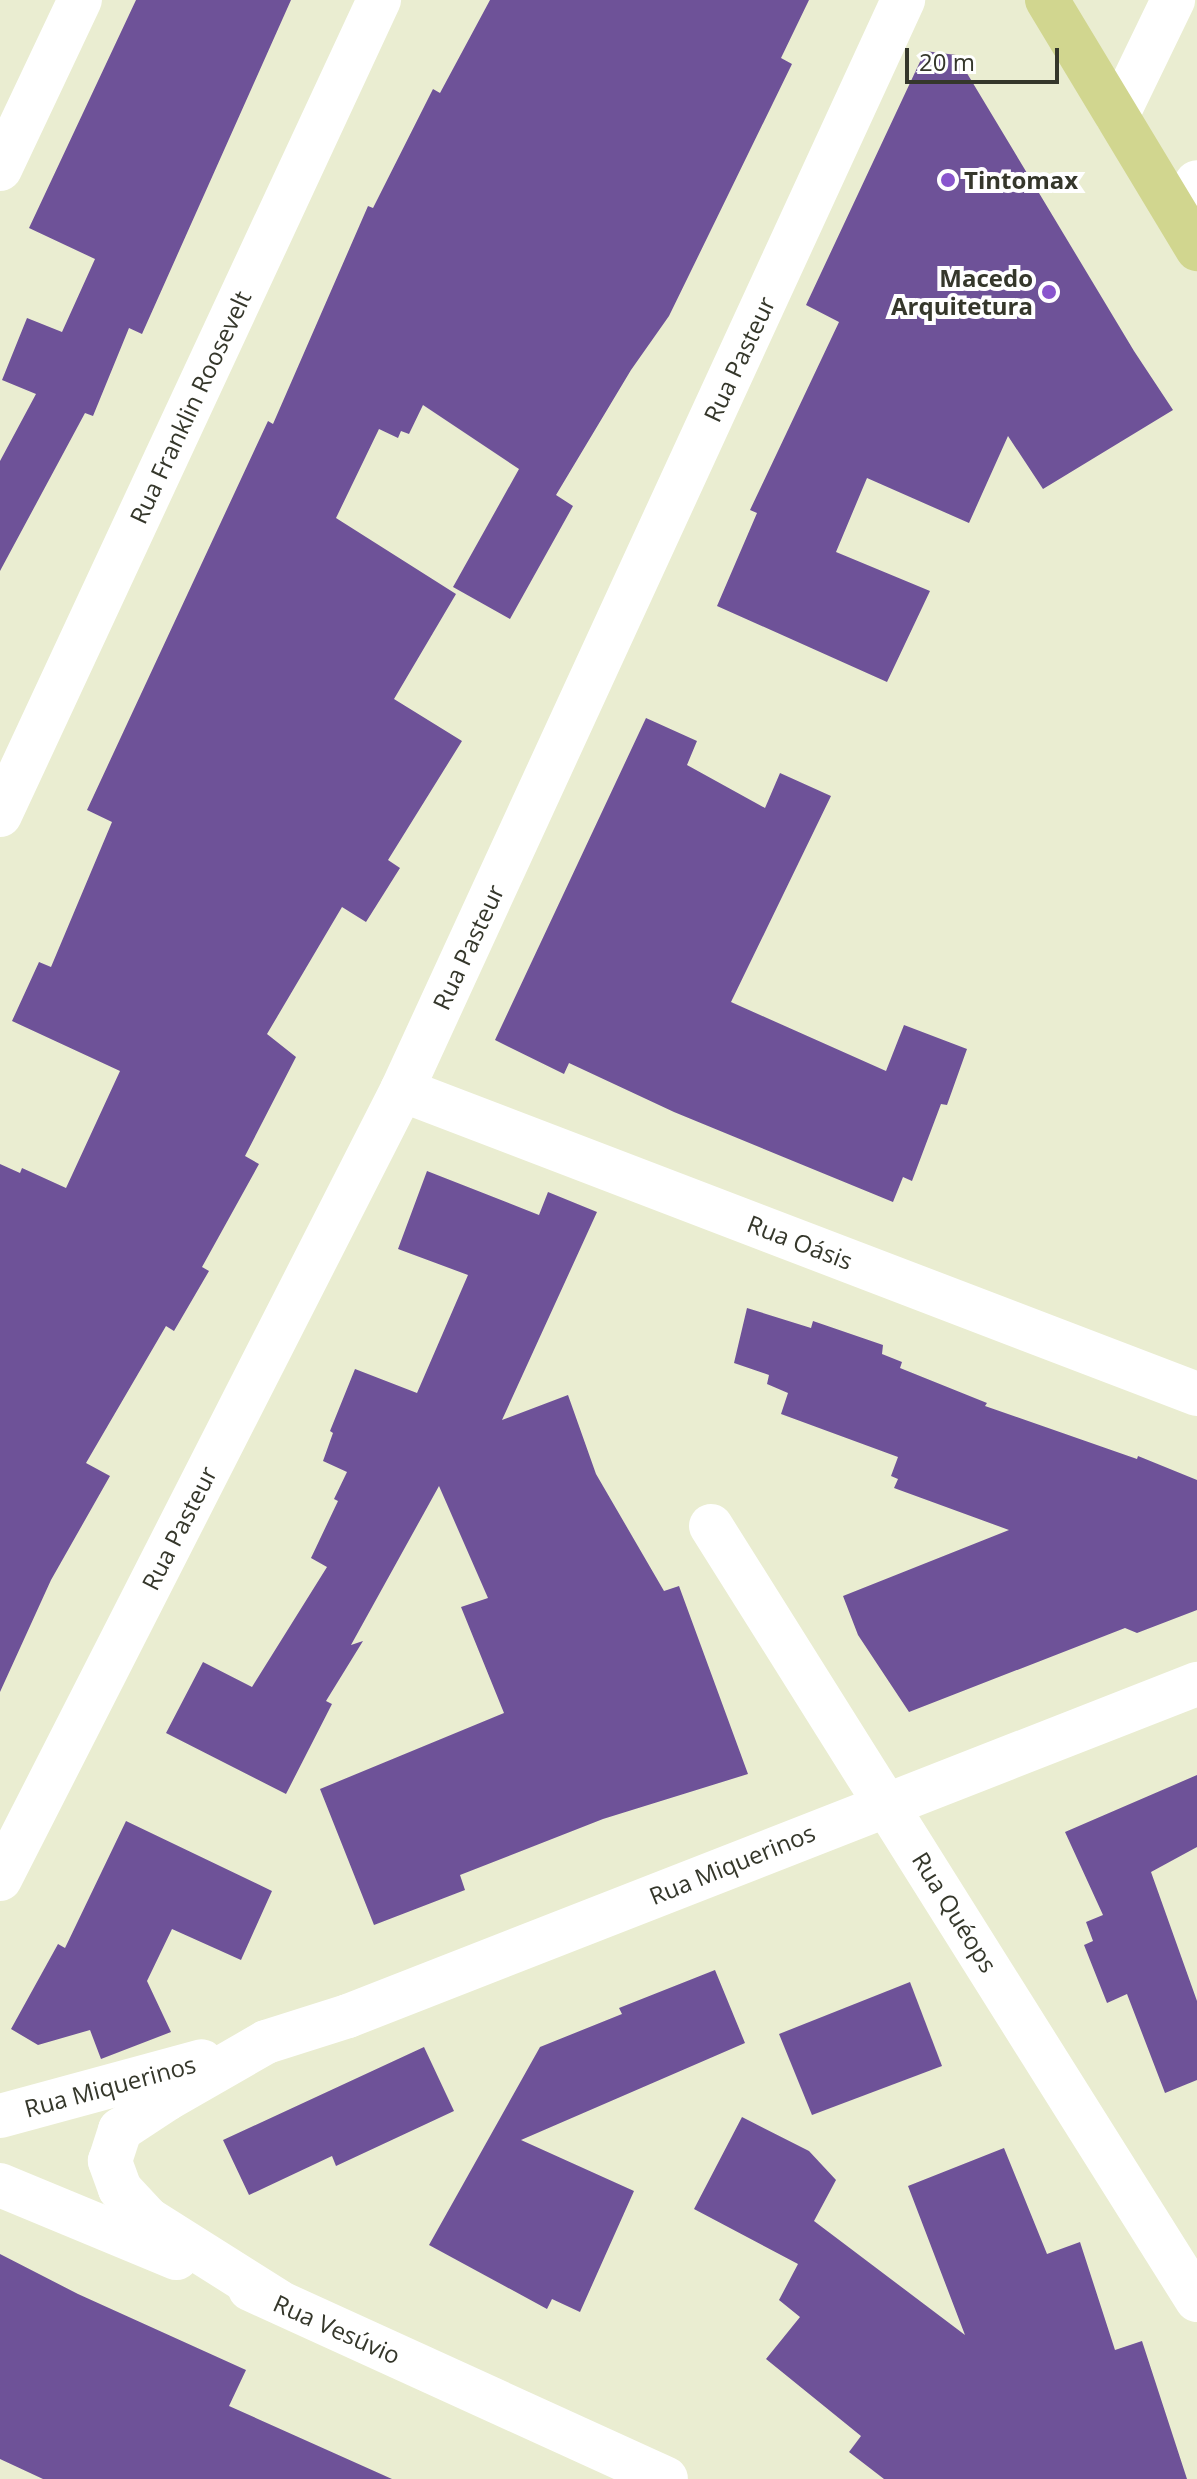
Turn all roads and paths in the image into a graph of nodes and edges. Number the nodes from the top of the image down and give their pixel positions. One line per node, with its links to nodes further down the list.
1 (80, 0): 7 (street)
2 (379, 0): 9 (street, Rua Franklin Roosevelt)
3 (903, 0): 10 (street, Rua Pasteur)
4 (1047, 0): 6 (main road)
5 (1173, 0): 6 (street)
6 (1117, 116): 8 (main road)
7 (0, 169)
8 (1190, 215)
9 (0, 815)
10 (402, 1090): 11 (street, Rua Oásis); 15 (street, Rua Pasteur)
11 (1197, 1394)
12 (711, 1526): 14 (street, Rua Quéops)
13 (1197, 1684): 14 (street, Rua Miquerinos)
14 (888, 1803): 16 (street, Rua Miquerinos); 19 (street, Rua Quéops)
15 (0, 1879)
16 (266, 2042): 17 (street, Rua Miquerinos); 20 (street, Rua Miquerinos)
17 (0, 2116)
18 (2, 2185): 20 (street, Rua Vesúvio)
19 (1197, 2300)
20 (278, 2301): 21 (street, Rua Vesúvio)
21 (666, 2479)

